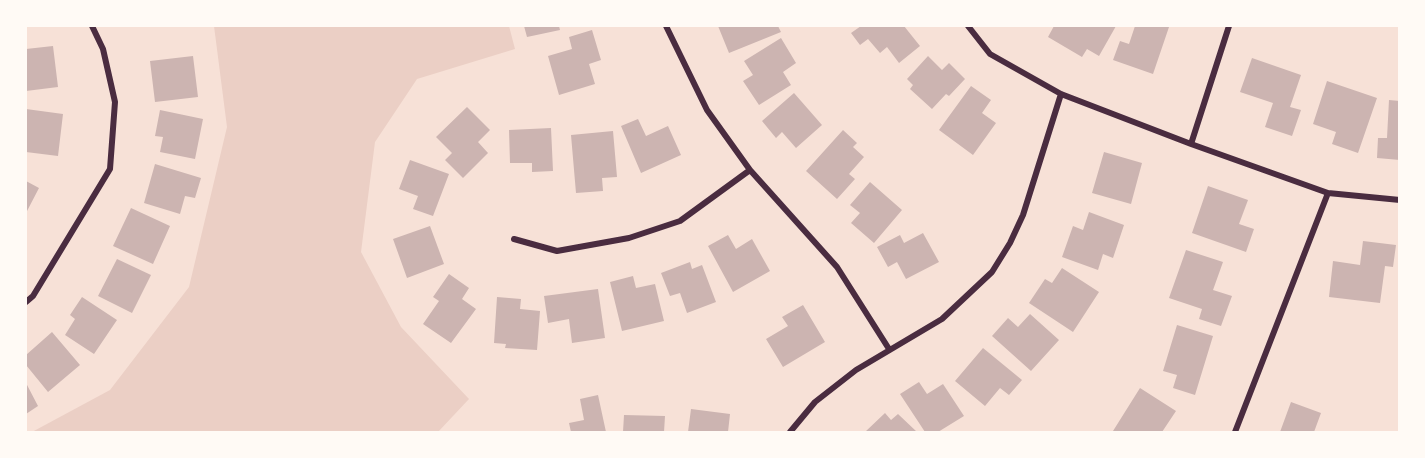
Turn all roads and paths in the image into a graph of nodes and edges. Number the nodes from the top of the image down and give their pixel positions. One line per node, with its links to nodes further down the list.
1 (92, 26): 11 (street)
2 (666, 26): 7 (street)
3 (968, 26): 5 (street)
4 (1229, 26): 6 (street)
5 (1061, 94): 6 (street); 12 (street)
6 (1191, 144): 8 (street)
7 (750, 170): 10 (street); 12 (street)
8 (1328, 193): 9 (street); 14 (street)
9 (1400, 200)
10 (514, 239)
11 (26, 302)
12 (889, 349): 13 (street)
13 (790, 432)
14 (1235, 432)

